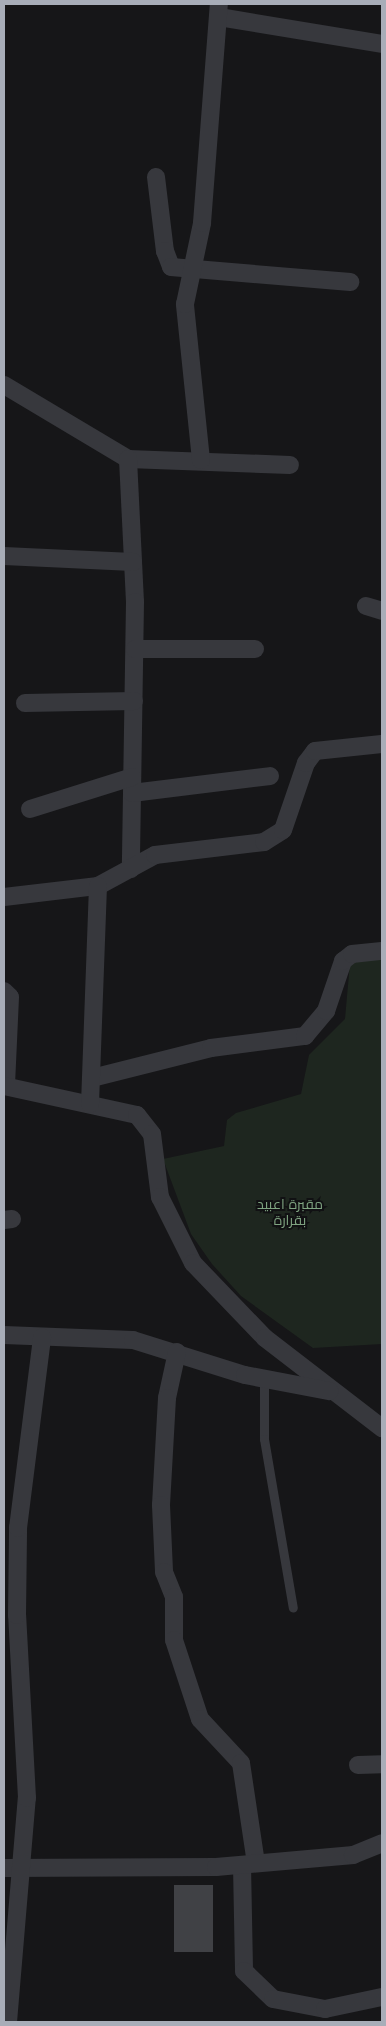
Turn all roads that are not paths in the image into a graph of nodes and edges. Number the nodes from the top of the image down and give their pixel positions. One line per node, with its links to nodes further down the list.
1 (219, 10): 2 (street); 4 (street)
2 (382, 44)
3 (156, 177): 4 (street)
4 (192, 270): 5 (street); 8 (street)
5 (350, 282)
6 (4, 385): 7 (street)
7 (128, 459): 8 (street); 11 (street)
8 (201, 460): 9 (street)
9 (290, 465)
10 (4, 556): 11 (street)
11 (133, 562): 12 (street)
12 (135, 649): 13 (street); 14 (street)
13 (255, 649)
14 (134, 701): 15 (street); 18 (street)
15 (26, 703)
16 (382, 744): 20 (street)
17 (270, 776): 18 (street)
18 (132, 785): 19 (street); 20 (street)
19 (30, 809)
20 (131, 869): 21 (street)
21 (98, 886): 22 (street); 25 (street)
22 (4, 898)
23 (382, 951): 25 (street)
24 (4, 991): 26 (street)
25 (92, 1078): 27 (street)
26 (5, 1086): 27 (street)
27 (90, 1104): 32 (street)
28 (4, 1335): 29 (street)
29 (42, 1338): 30 (street); 34 (street)
30 (178, 1352): 31 (street); 39 (street)
31 (264, 1378): 32 (street); 35 (lane)
32 (330, 1391): 33 (street)
33 (382, 1428)
34 (11, 1530): 40 (street)
35 (293, 1608)
36 (382, 1764): 37 (street)
37 (358, 1765)
38 (382, 1843): 39 (street)
39 (249, 1864): 40 (street); 42 (street)
40 (25, 1867): 41 (street); 43 (street)
41 (4, 1868)
42 (382, 1997)
43 (8, 2022)

